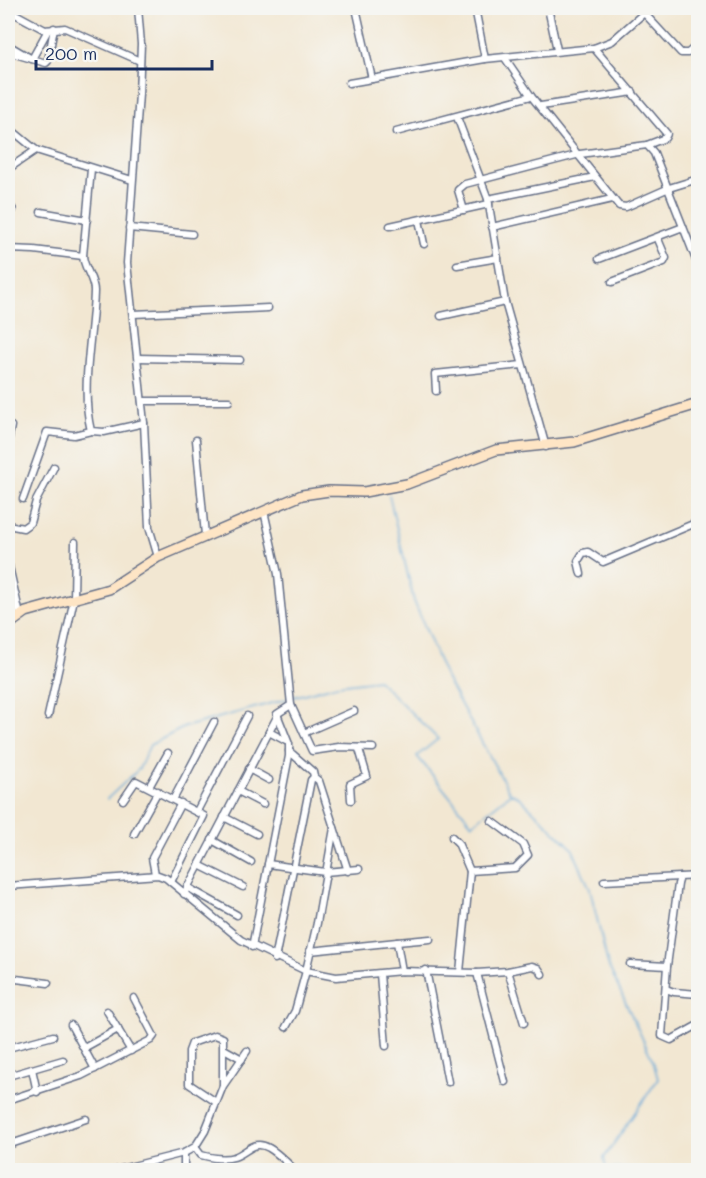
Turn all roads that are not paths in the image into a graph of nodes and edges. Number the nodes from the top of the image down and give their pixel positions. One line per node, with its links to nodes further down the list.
1 (138, 8): 16 (street)
2 (356, 8): 17 (street)
3 (475, 8): 15 (street)
4 (548, 8): 11 (street)
5 (8, 10): 7 (street)
6 (645, 10): 8 (street); 10 (street)
7 (51, 29): 14 (street); 14 (street); 16 (street)
8 (699, 44)
9 (8, 45): 14 (street)
10 (594, 48): 11 (street); 19 (street)
11 (557, 50): 13 (street)
12 (8, 52): 14 (street)
13 (505, 58): 15 (street); 20 (street)
14 (32, 59)
15 (485, 59): 17 (street)
16 (140, 61): 32 (street)
17 (372, 79): 18 (street)
18 (349, 83)
19 (633, 92): 21 (street); 25 (street)
20 (531, 96): 21 (street); 22 (street)
21 (541, 106): 27 (street)
22 (457, 117): 24 (street); 33 (street)
23 (8, 127): 26 (street)
24 (396, 132)
25 (647, 145): 27 (street); 34 (street)
26 (36, 150): 28 (street); 29 (street)
27 (580, 154): 30 (street); 33 (street)
28 (8, 169)
29 (92, 169): 32 (street); 41 (street)
30 (595, 177): 35 (street); 37 (street)
31 (699, 179): 34 (street)
32 (132, 180): 46 (street)
33 (481, 180): 37 (street); 39 (street)
34 (669, 188): 35 (street); 45 (street)
35 (612, 199): 44 (street)
36 (8, 202): 38 (street)
37 (489, 202): 39 (street); 44 (street)
38 (13, 210)
39 (464, 210): 42 (street)
40 (41, 212): 41 (street)
41 (87, 220): 51 (street)
42 (419, 220): 43 (street); 49 (street)
43 (390, 226)
44 (492, 227): 52 (street)
45 (683, 227): 48 (street); 55 (street)
46 (129, 228): 47 (street); 59 (street)
47 (192, 234)
48 (658, 239): 53 (street); 56 (street)
49 (424, 244)
50 (8, 249): 51 (street)
51 (83, 256): 70 (street)
52 (498, 258): 54 (street); 57 (street)
53 (600, 259)
54 (457, 265)
55 (699, 265)
56 (612, 282)
57 (504, 302): 60 (street); 63 (street)
58 (268, 308): 59 (street)
59 (133, 314): 61 (street)
60 (441, 316)
61 (138, 358): 62 (street); 65 (street)
62 (240, 360)
63 (522, 365): 64 (street); 73 (street)
64 (436, 391)
65 (142, 401): 66 (street); 68 (street)
66 (229, 401)
67 (699, 404): 73 (street)
68 (144, 423): 70 (street); 81 (street)
69 (11, 426): 72 (street)
70 (91, 431): 75 (street)
71 (196, 440): 79 (street)
72 (8, 442)
73 (546, 447): 76 (street)
74 (54, 467): 78 (street)
75 (22, 499)
76 (264, 511): 79 (street); 87 (street)
77 (699, 522): 83 (street)
78 (8, 525)
79 (205, 535): 81 (street)
80 (75, 542): 84 (street)
81 (158, 557): 84 (street)
82 (8, 562): 85 (street)
83 (581, 574)
84 (74, 599): 85 (street); 90 (street)
85 (20, 615): 86 (street)
86 (8, 625)
87 (291, 705): 89 (street); 94 (street)
88 (354, 711): 94 (street)
89 (278, 715): 93 (street); 95 (street)
90 (48, 716)
91 (247, 716): 111 (street)
92 (214, 722): 106 (street)
93 (269, 732): 95 (street); 100 (street)
94 (304, 733): 97 (street)
95 (287, 741): 98 (street)
96 (373, 748): 97 (street)
97 (359, 749): 108 (street)
98 (289, 751): 101 (street); 120 (street)
99 (168, 753): 103 (street)
100 (249, 769): 102 (street); 105 (street)
101 (314, 777): 114 (street); 122 (street)
102 (269, 780)
103 (149, 786): 104 (street); 107 (street)
104 (158, 791): 106 (street); 115 (street)
105 (238, 791): 110 (street); 112 (street)
106 (174, 798): 109 (street)
107 (123, 800)
108 (351, 800)
109 (181, 803): 111 (street); 127 (street)
110 (262, 804)
111 (196, 812): 131 (street)
112 (224, 818): 116 (street); 118 (street)
113 (492, 820): 125 (street)
114 (334, 828): 124 (street); 126 (street)
115 (134, 834)
116 (257, 834)
117 (452, 837): 125 (street)
118 (212, 840): 119 (street); 121 (street)
119 (252, 862)
120 (268, 864): 122 (street); 138 (street)
121 (199, 865): 133 (street); 134 (street)
122 (294, 869): 126 (street); 140 (street)
123 (359, 869): 124 (street)
124 (348, 871): 126 (street)
125 (470, 871): 147 (street)
126 (325, 872): 139 (street)
127 (155, 874): 131 (street); 132 (street)
128 (699, 876): 129 (street)
129 (680, 877): 130 (street); 142 (street)
130 (604, 881)
131 (171, 882): 134 (street)
132 (8, 886)
133 (243, 887)
134 (186, 891): 135 (street); 138 (street)
135 (237, 915)
136 (430, 939): 137 (street)
137 (398, 942): 139 (street); 145 (street)
138 (252, 948): 140 (street)
139 (310, 951): 144 (street)
140 (275, 958): 144 (street)
141 (630, 964): 142 (street)
142 (667, 966): 153 (street)
143 (426, 970): 145 (street); 147 (street); 174 (street)
144 (306, 971): 149 (street); 160 (street)
145 (402, 971): 149 (street)
146 (508, 971): 148 (street); 150 (street); 157 (street)
147 (460, 972): 148 (street)
148 (477, 973): 175 (street)
149 (380, 974): 163 (street)
150 (542, 974)
151 (8, 978): 152 (street)
152 (48, 983)
153 (666, 988): 154 (street); 159 (street)
154 (699, 994)
155 (134, 998): 167 (street)
156 (107, 1011): 161 (street)
157 (524, 1023)
158 (71, 1025): 165 (street)
159 (699, 1025)
160 (286, 1027)
161 (118, 1029): 165 (street); 167 (street)
162 (53, 1036): 164 (street)
163 (386, 1046)
164 (8, 1048)
165 (84, 1048): 172 (street)
166 (224, 1048): 169 (street); 176 (street); 179 (street)
167 (131, 1051): 172 (street)
168 (247, 1051): 169 (street)
169 (242, 1059): 176 (street)
170 (63, 1060): 171 (street)
171 (32, 1069): 173 (street); 177 (street)
172 (95, 1069): 177 (street)
173 (8, 1076)
174 (448, 1082)
175 (505, 1082)
176 (223, 1086): 179 (street)
177 (38, 1092): 178 (street)
178 (8, 1100)
179 (216, 1102): 182 (street)
180 (86, 1119): 181 (street)
181 (8, 1145)
182 (195, 1147): 183 (street); 186 (street)
183 (183, 1153): 184 (street); 185 (street)
184 (117, 1170)
185 (184, 1170)
186 (295, 1170)

